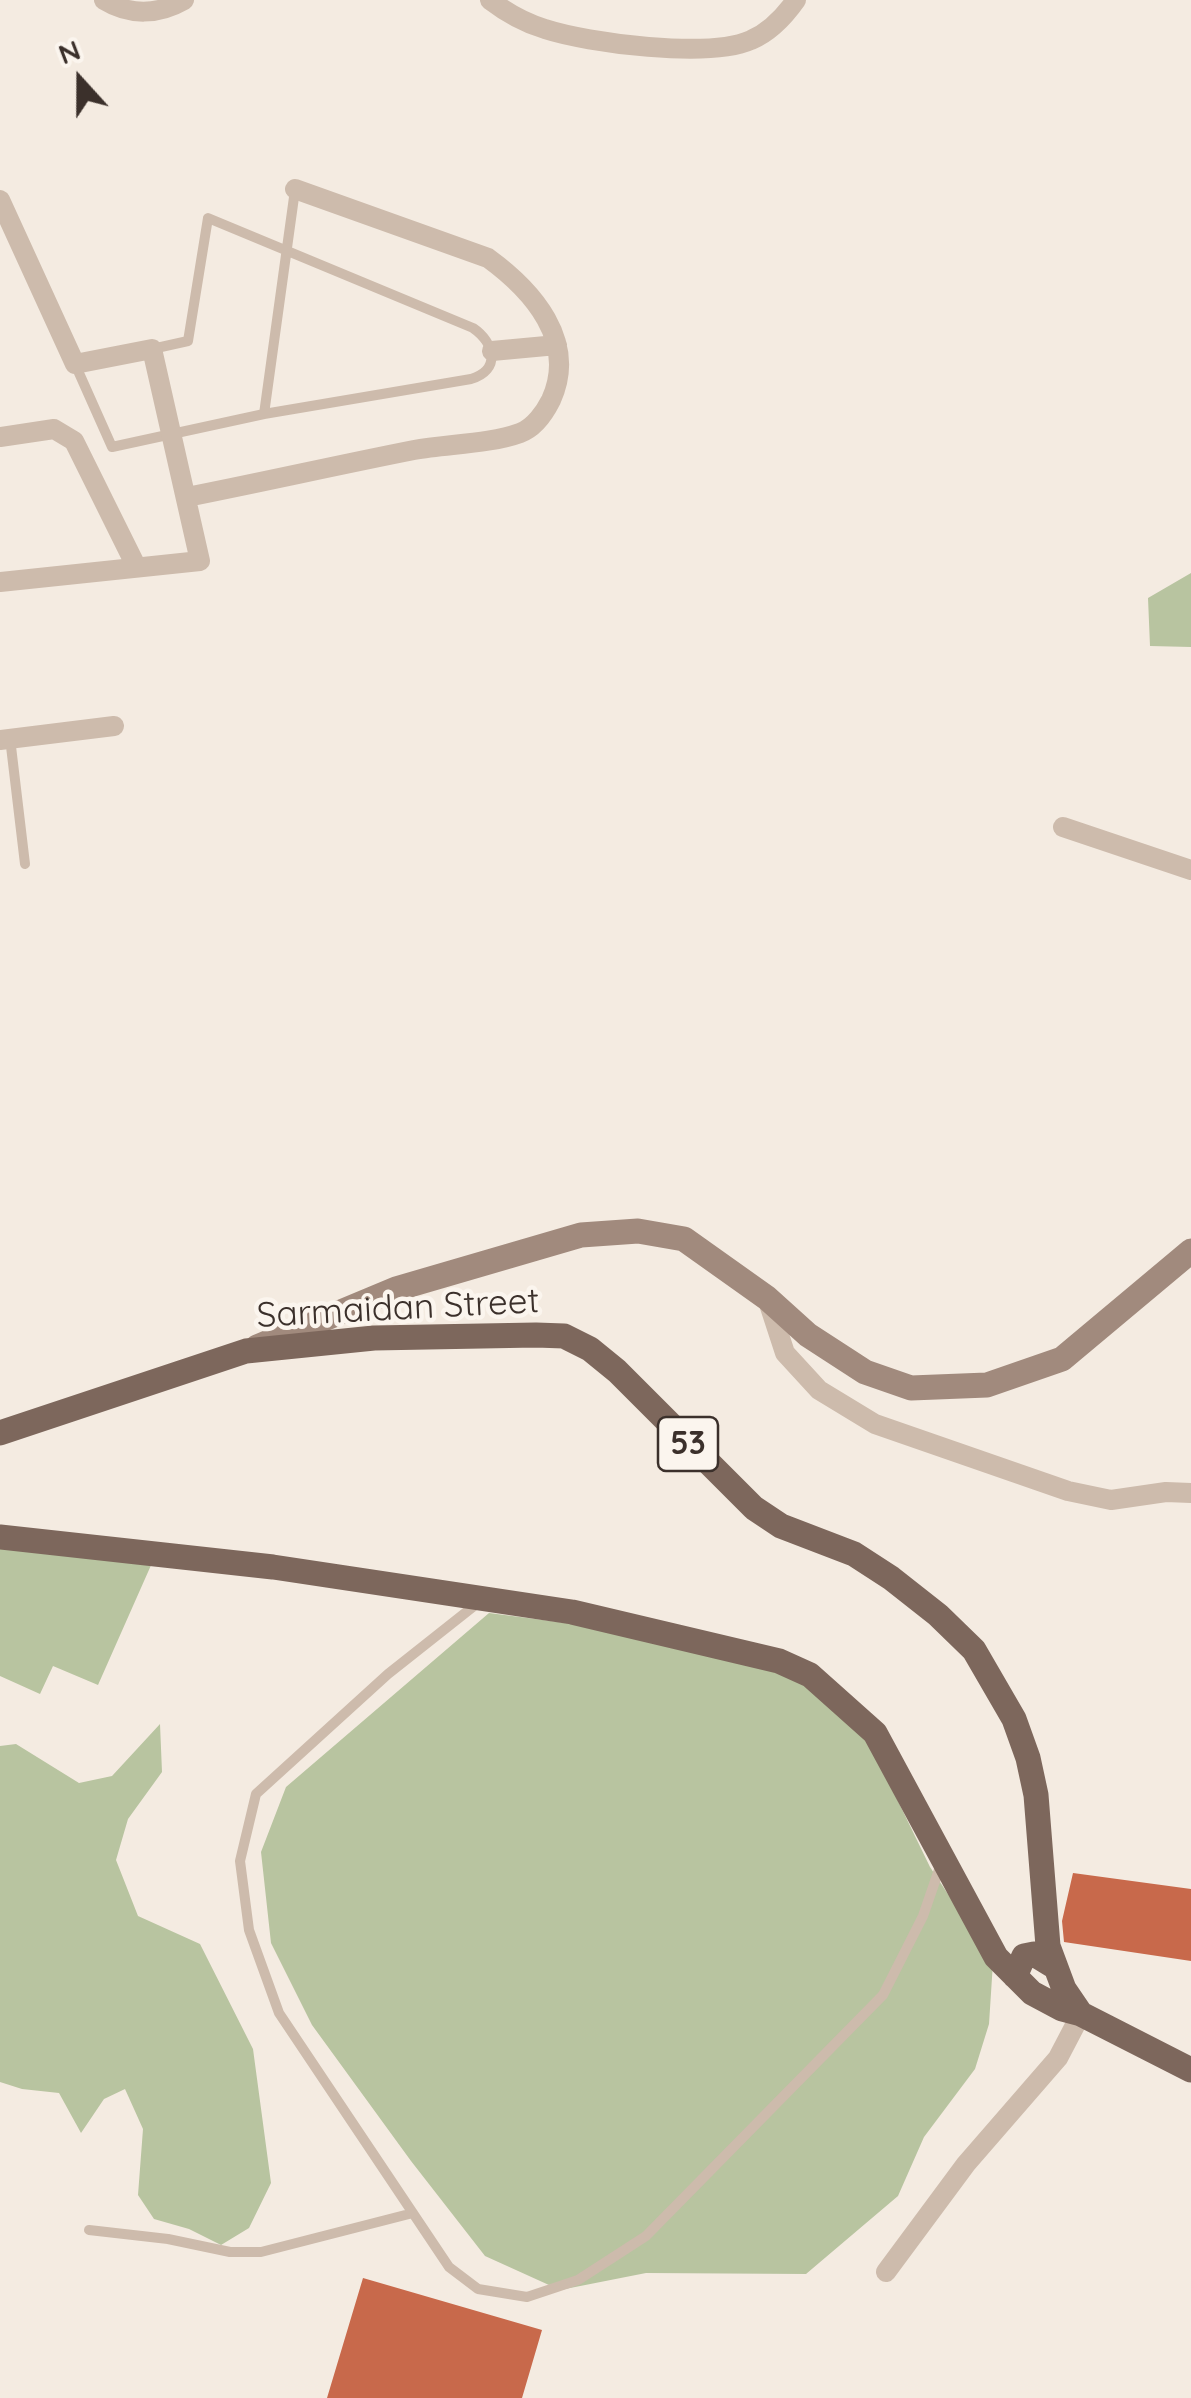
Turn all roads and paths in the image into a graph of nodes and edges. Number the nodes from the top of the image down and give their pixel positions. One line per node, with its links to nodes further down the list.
1 (104, 0): 2 (street)
2 (184, 0)
3 (490, 0): 4 (street)
4 (796, 0)
5 (295, 189): 7 (lane); 8 (street)
6 (0, 200): 11 (street)
7 (288, 252): 9 (lane); 10 (lane); 12 (lane)
8 (557, 345): 10 (street); 15 (street)
9 (152, 349): 11 (street); 13 (street)
10 (492, 351): 12 (lane)
11 (75, 364): 13 (lane)
12 (264, 414): 13 (lane)
13 (170, 434): 15 (street)
14 (0, 437): 16 (street)
15 (188, 497): 16 (street)
16 (136, 566): 17 (street)
17 (0, 582)
18 (114, 726): 19 (street)
19 (5, 739): 21 (lane)
20 (1063, 827): 22 (street)
21 (24, 864)
22 (1191, 870)
23 (1191, 1252): 25 (street)
24 (396, 1289): 25 (street); 26 (street); 27 (street)
25 (767, 1298): 29 (street)
26 (374, 1338): 27 (main road, Sarmaidan Street / 53); 33 (main road, Sarmaidan Street / 53)
27 (246, 1351): 28 (main road, Sarmaidan Street / 53)
28 (0, 1433)
29 (1191, 1494)
30 (0, 1537): 31 (main road)
31 (479, 1601): 32 (main road); 37 (lane)
32 (943, 1857): 34 (main road); 37 (lane)
33 (1052, 1964): 34 (main road); 35 (main road, Sarmaidan Street / 53)
34 (1024, 1985): 35 (main road)
35 (1081, 2014): 36 (main road); 39 (street)
36 (1191, 2070)
37 (413, 2213): 38 (lane)
38 (89, 2230)
39 (886, 2272)

